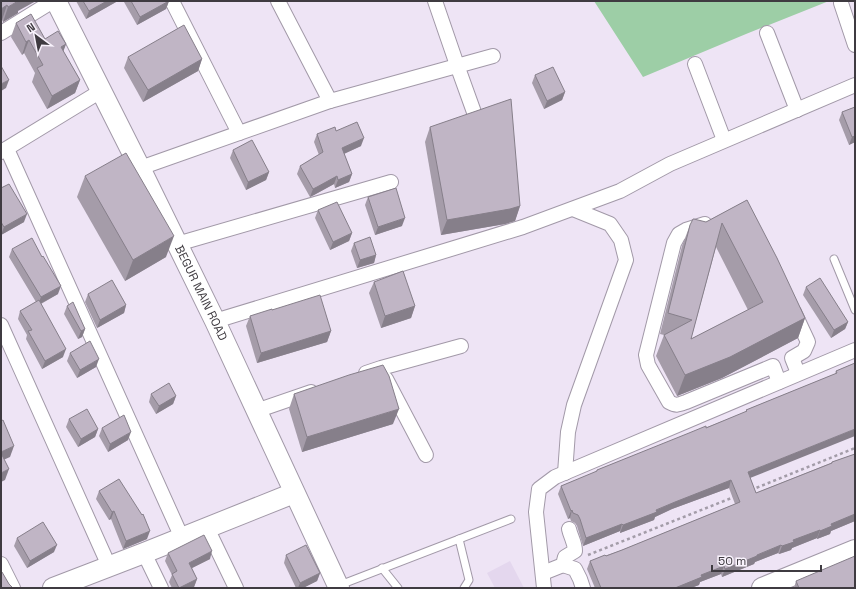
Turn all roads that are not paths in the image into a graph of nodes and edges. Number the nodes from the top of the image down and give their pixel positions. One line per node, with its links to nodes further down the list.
1 (54, 1): 6 (street); 13 (street, BEGUR MAIN ROAD)
2 (172, 1): 17 (street)
3 (278, 1): 14 (street)
4 (435, 1): 11 (street)
5 (841, 3): 8 (street)
6 (1, 32)
7 (768, 33): 15 (street)
8 (855, 45)
9 (492, 56): 11 (street)
10 (695, 64): 18 (street)
11 (457, 66): 14 (street); 16 (street)
12 (855, 85): 15 (street)
13 (101, 91): 19 (street); 20 (street, BEGUR MAIN ROAD)
14 (330, 101): 17 (street)
15 (798, 110): 18 (street)
16 (476, 116)
17 (239, 133): 20 (street)
18 (724, 140): 22 (street)
19 (4, 150): 46 (street)
20 (140, 168): 24 (street, BEGUR MAIN ROAD)
21 (391, 182): 24 (street)
22 (573, 209): 28 (street); 41 (street)
23 (720, 218): 33 (street)
24 (177, 244): 28 (street, BEGUR MAIN ROAD)
25 (834, 259): 27 (lane)
26 (790, 303): 32 (street)
27 (855, 310)
28 (215, 321): 39 (street, BEGUR MAIN ROAD)
29 (1, 325): 52 (street)
30 (461, 346): 34 (street)
31 (855, 350): 35 (street)
32 (792, 358): 33 (street); 35 (street)
33 (773, 366): 37 (street)
34 (380, 368): 36 (street); 40 (street)
35 (798, 373): 37 (street)
36 (351, 378)
37 (779, 382): 41 (street)
38 (322, 388): 39 (street)
39 (256, 411): 42 (street, BEGUR MAIN ROAD)
40 (426, 455)
41 (565, 473): 54 (street)
42 (294, 493): 44 (street); 55 (street, BEGUR MAIN ROAD)
43 (511, 519): 47 (lane)
44 (207, 528): 46 (street); 59 (street)
45 (569, 529): 51 (street)
46 (182, 538): 49 (street)
47 (459, 539): 53 (lane); 61 (lane)
48 (855, 550): 64 (street)
49 (144, 553): 52 (street); 58 (street)
50 (1, 564): 56 (street)
51 (562, 565): 54 (street); 63 (street)
52 (109, 566): 57 (street)
53 (382, 568): 55 (lane); 60 (lane)
54 (543, 573): 62 (street)
55 (338, 587)
56 (13, 588)
57 (53, 588)
58 (161, 588)
59 (236, 588)
60 (398, 588)
61 (464, 588)
62 (544, 588)
63 (583, 588)
64 (762, 588)

